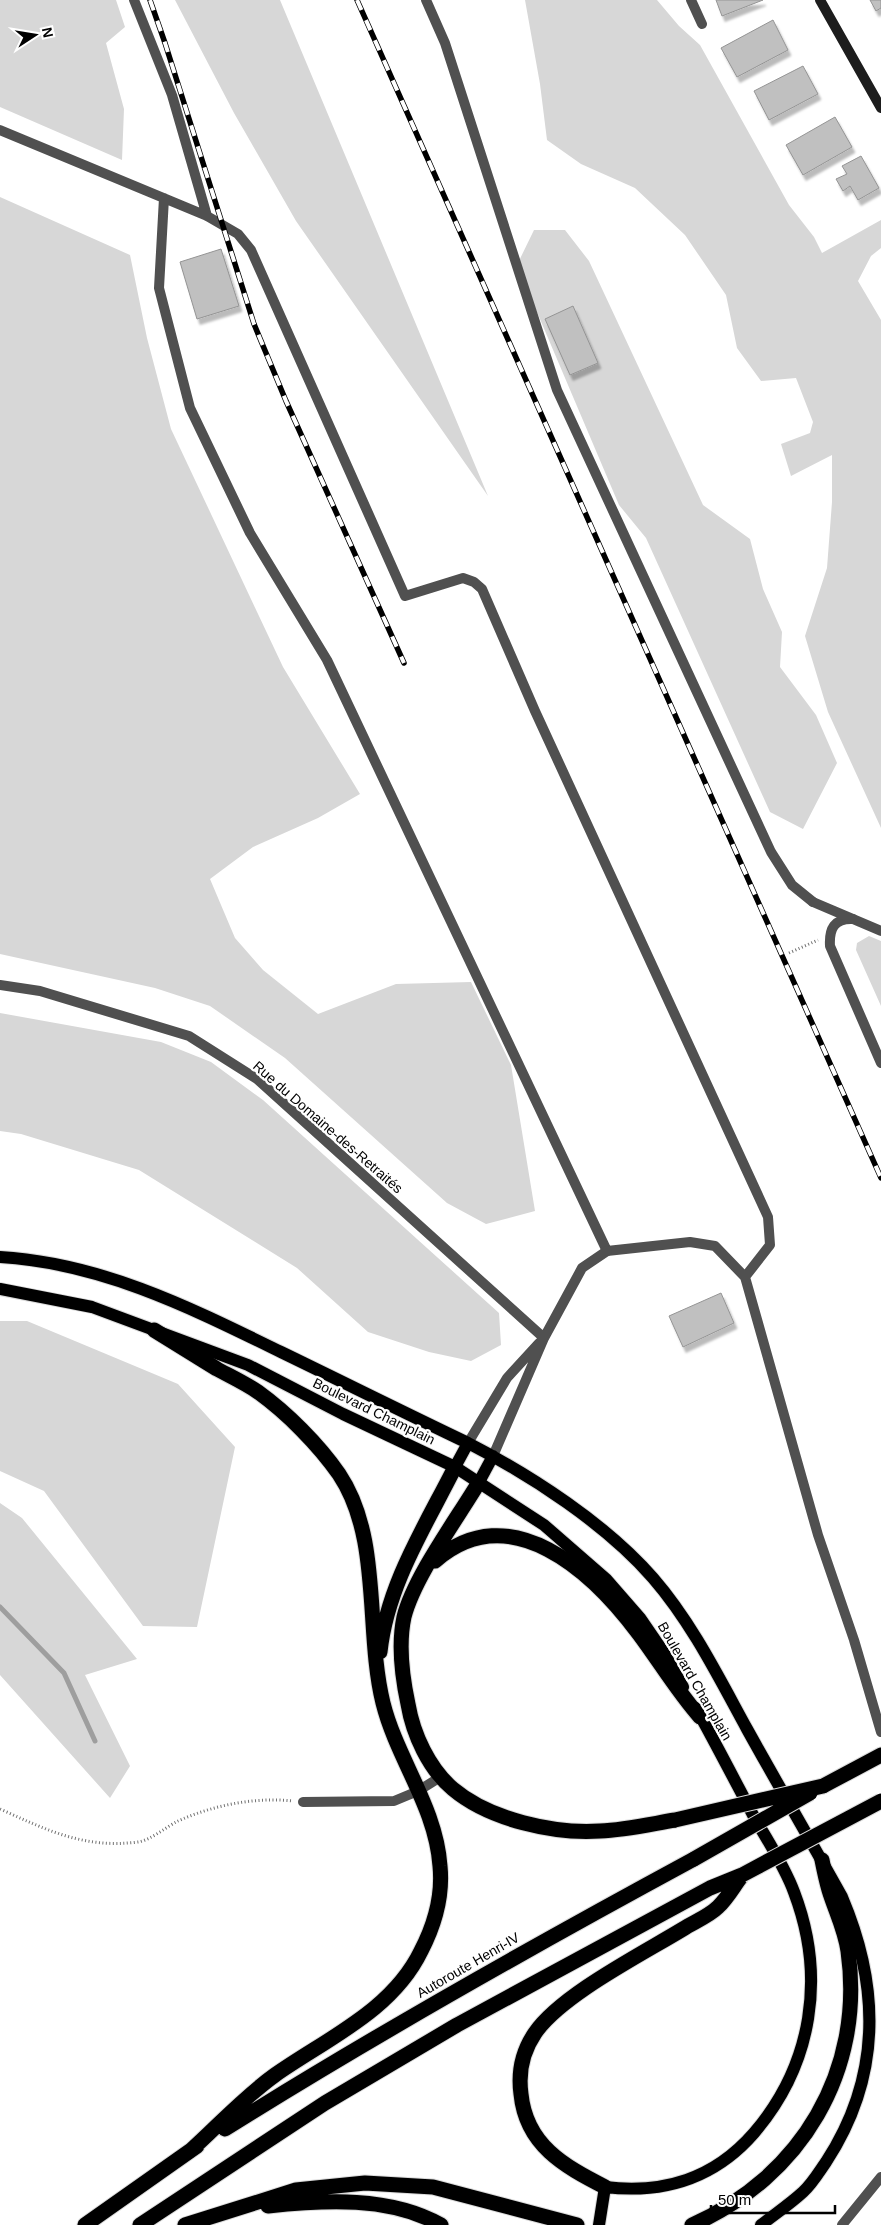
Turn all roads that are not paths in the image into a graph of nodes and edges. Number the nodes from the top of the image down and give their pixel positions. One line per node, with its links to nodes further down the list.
1 (134, 0): 9 (street)
2 (426, 0): 10 (street)
3 (691, 0): 5 (street)
4 (820, 0): 6 (street)
5 (702, 24)
6 (881, 108)
7 (0, 130): 8 (street)
8 (164, 198): 9 (street); 14 (street)
9 (207, 216): 16 (street)
10 (854, 919): 11 (street); 13 (street)
11 (881, 931)
12 (0, 985): 19 (street, Rue du Domaine-des-Retraités)
13 (881, 1063)
14 (607, 1251): 16 (street); 19 (street)
15 (0, 1257): 20 (main road, Boulevard Champlain)
16 (745, 1277): 27 (street)
17 (0, 1289): 18 (main road, Boulevard Champlain)
18 (154, 1330): 22 (main road, Boulevard Champlain); 25 (highway)
19 (544, 1338): 20 (street); 21 (street)
20 (468, 1443): 21 (main road, Boulevard Champlain); 22 (main road)
21 (493, 1456): 23 (main road); 34 (main road, Boulevard Champlain)
22 (455, 1467): 23 (main road, Boulevard Champlain); 25 (highway)
23 (479, 1482): 24 (highway); 26 (main road, Boulevard Champlain)
24 (426, 1568): 26 (highway); 29 (highway)
25 (380, 1678): 31 (highway)
26 (700, 1717): 38 (main road, Boulevard Champlain)
27 (881, 1732)
28 (881, 1755): 30 (highway, Autoroute Henri-IV)
29 (442, 1776): 30 (highway, bridge); 31 (street)
30 (823, 1786): 36 (highway, Autoroute Henri-IV, bridge)
31 (418, 1791): 33 (street); 36 (highway)
32 (881, 1801): 35 (highway, bridge)
33 (303, 1802)
34 (822, 1860): 46 (highway); 47 (main road, Boulevard Champlain)
35 (742, 1875): 38 (highway); 41 (highway)
36 (189, 2152): 40 (highway, Autoroute Henri-IV)
37 (881, 2177): 48 (street)
38 (605, 2187): 45 (main road)
39 (237, 2210): 42 (highway); 43 (highway); 44 (highway)
40 (85, 2225)
41 (140, 2225)
42 (185, 2225)
43 (441, 2225)
44 (577, 2225)
45 (599, 2225)
46 (692, 2225)
47 (761, 2225)
48 (842, 2225)

